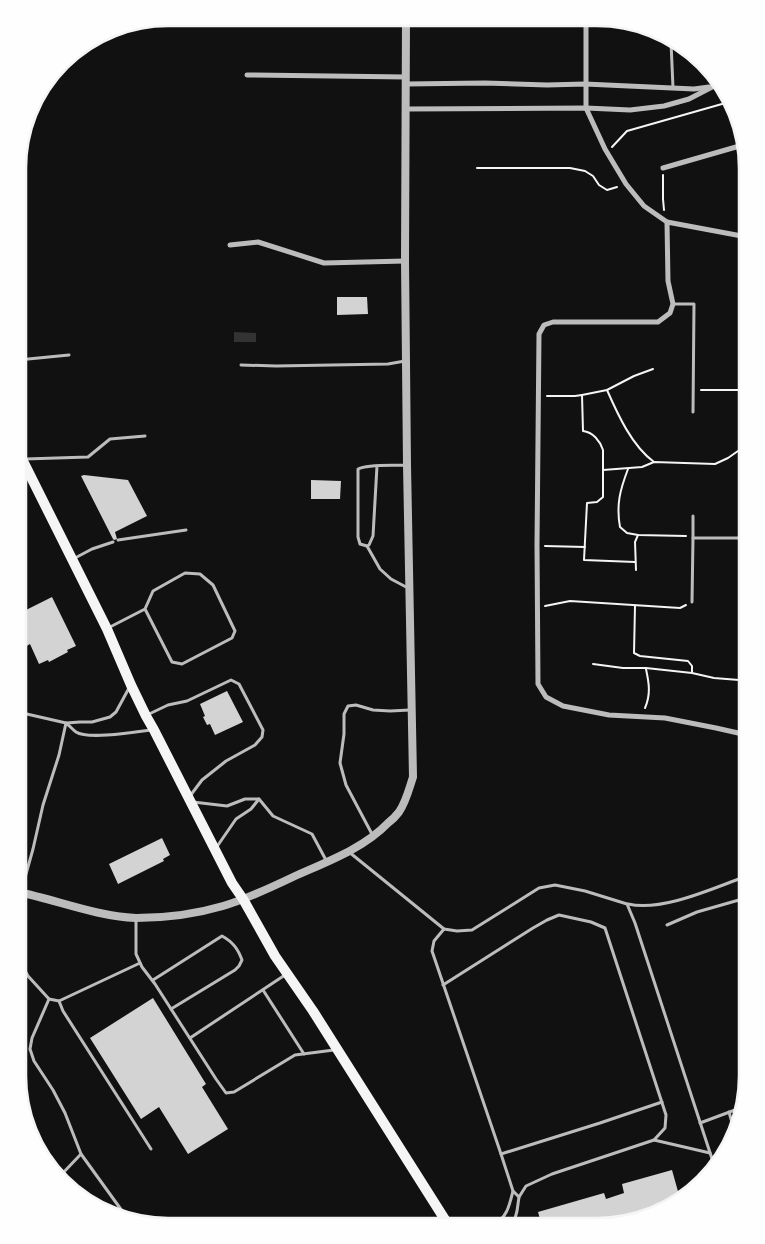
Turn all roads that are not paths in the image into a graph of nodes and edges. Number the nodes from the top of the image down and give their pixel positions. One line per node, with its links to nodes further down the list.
1 (406, 26): 5 (street)
2 (586, 26): 6 (street)
3 (671, 47): 9 (lane)
4 (247, 75): 5 (street)
5 (406, 80): 6 (street); 11 (street)
6 (585, 84): 9 (street); 10 (street)
7 (712, 86): 9 (street)
8 (713, 87): 10 (street)
9 (673, 88)
10 (586, 108): 11 (street); 14 (street)
11 (406, 109): 17 (street)
12 (737, 147): 13 (street)
13 (663, 168)
14 (668, 222): 15 (street); 18 (street)
15 (739, 235)
16 (230, 245): 17 (street)
17 (405, 261): 21 (street)
18 (673, 304): 23 (lane); 47 (street)
19 (69, 355): 20 (lane)
20 (26, 359)
21 (406, 361): 22 (lane); 26 (street)
22 (242, 365)
23 (693, 412)
24 (145, 436): 25 (lane)
25 (26, 455)
26 (407, 465): 27 (lane); 37 (street)
27 (377, 466): 35 (lane); 35 (lane)
28 (26, 467): 36 (main road)
29 (693, 516): 31 (lane)
30 (186, 530): 33 (lane)
31 (693, 538): 32 (lane); 38 (lane)
32 (739, 538)
33 (118, 540)
34 (113, 542): 36 (lane)
35 (367, 546): 37 (lane)
36 (72, 559): 40 (main road)
37 (409, 588): 42 (street)
38 (692, 602)
39 (145, 609): 39 (lane); 40 (lane)
40 (108, 629): 41 (main road)
41 (131, 685): 44 (main road); 45 (lane)
42 (411, 710): 50 (street); 50 (lane)
43 (26, 714): 45 (lane)
44 (146, 716): 46 (main road); 49 (lane)
45 (66, 723): 46 (lane); 54 (lane)
46 (154, 730): 49 (main road)
47 (738, 733)
48 (259, 799): 49 (lane); 51 (lane); 53 (lane)
49 (190, 800): 51 (main road)
50 (374, 836): 52 (street)
51 (214, 851): 57 (main road)
52 (349, 852): 53 (street); 62 (lane)
53 (327, 862): 57 (street)
54 (26, 870)
55 (738, 879): 59 (lane)
56 (26, 894): 60 (street)
57 (244, 900): 60 (street); 65 (main road)
58 (738, 900): 61 (lane)
59 (627, 904): 62 (lane); 79 (lane)
60 (136, 918): 63 (lane)
61 (667, 925)
62 (444, 929): 67 (lane)
63 (140, 963): 66 (lane); 70 (lane)
64 (26, 972): 69 (lane)
65 (288, 974): 68 (lane); 73 (main road)
66 (152, 980): 71 (lane); 71 (lane)
67 (443, 985): 75 (lane); 84 (lane)
68 (263, 990): 72 (lane); 74 (lane)
69 (49, 999): 70 (lane); 83 (lane)
70 (59, 1001): 81 (lane)
71 (171, 1009): 72 (lane)
72 (190, 1038): 74 (lane)
73 (337, 1050): 74 (lane); 89 (main road)
74 (304, 1054)
75 (662, 1102): 80 (lane); 84 (lane)
76 (734, 1110): 77 (lane)
77 (729, 1112): 78 (lane); 79 (lane)
78 (731, 1121)
79 (700, 1123): 82 (lane)
80 (654, 1140): 82 (lane); 88 (lane)
81 (151, 1149)
82 (710, 1153): 85 (lane)
83 (81, 1154): 86 (lane); 90 (lane)
84 (501, 1154): 87 (lane)
85 (712, 1158)
86 (64, 1172)
87 (513, 1191): 88 (lane); 93 (lane)
88 (519, 1197): 94 (lane)
89 (438, 1208): 91 (main road); 92 (lane)
90 (121, 1209)
91 (444, 1218)
92 (448, 1218)
93 (503, 1218)
94 (515, 1218)

